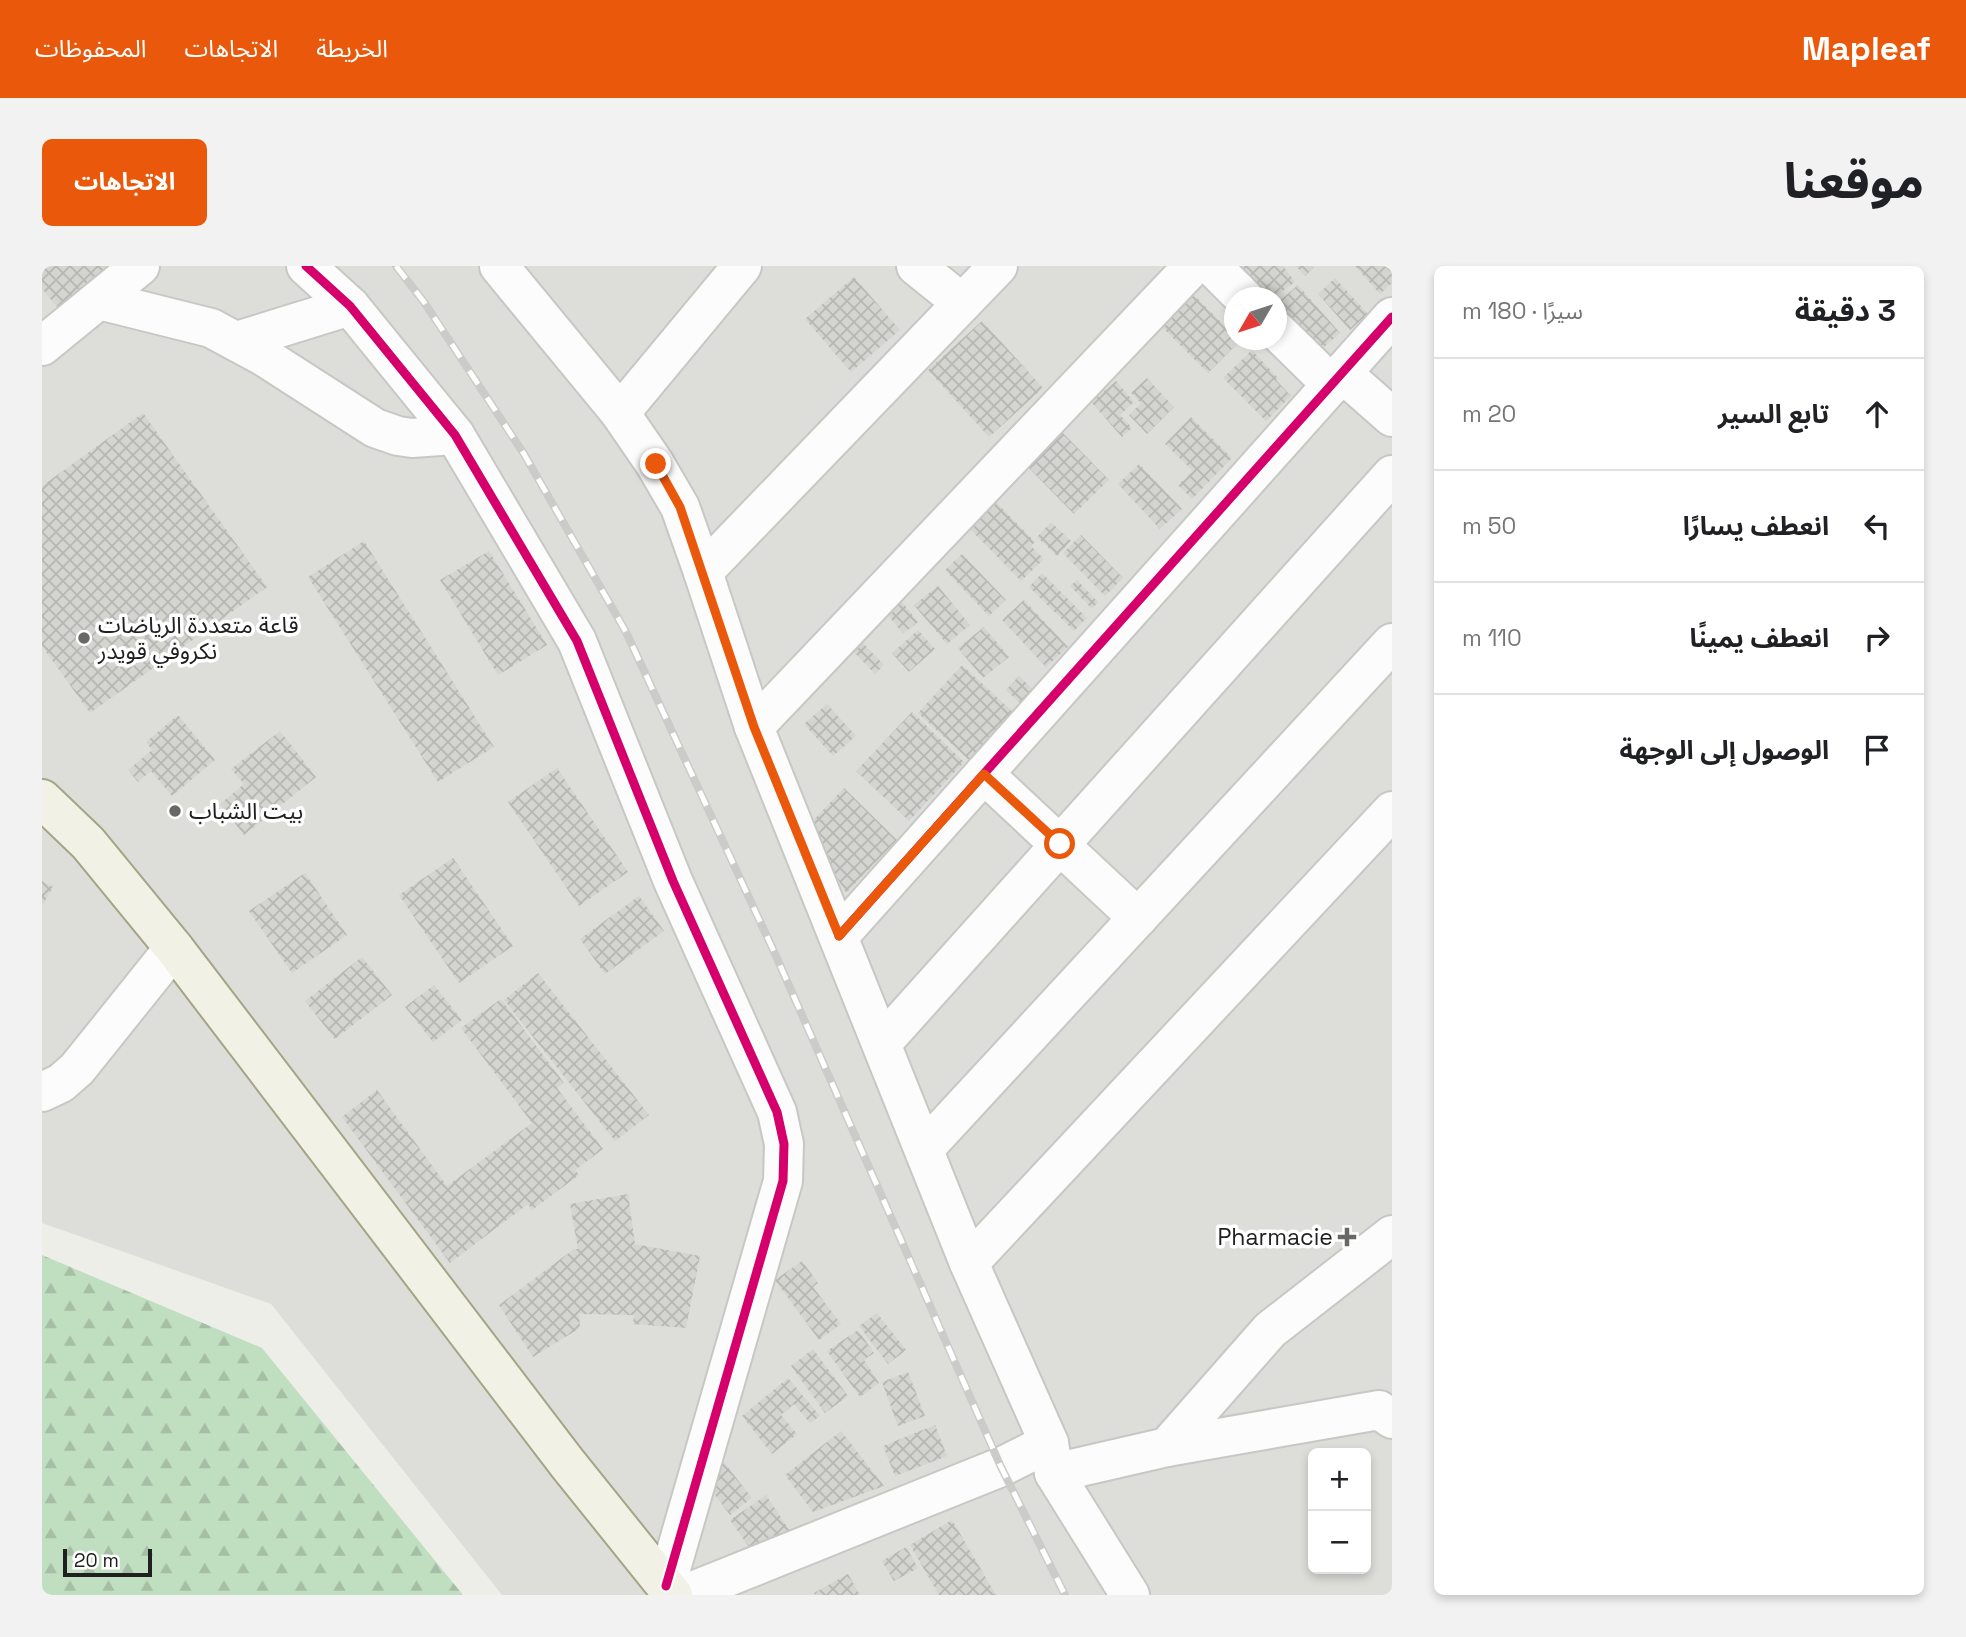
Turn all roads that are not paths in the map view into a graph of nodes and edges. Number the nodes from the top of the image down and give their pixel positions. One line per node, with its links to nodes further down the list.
1 (140, 266): 10 (street)
2 (306, 266): 12 (street)
3 (742, 266): 18 (street)
4 (916, 266): 11 (street)
5 (998, 266): 11 (street)
6 (1193, 266): 24 (street)
7 (1212, 266): 9 (street)
8 (508, 270): 18 (street)
9 (1233, 287)
10 (99, 300): 15 (street); 16 (street)
11 (962, 303): 22 (street)
12 (350, 306): 15 (street); 20 (street)
13 (1392, 317): 17 (street)
14 (1287, 339): 17 (street)
15 (237, 341): 20 (street)
16 (42, 346)
17 (1337, 379): 19 (street); 25 (street)
18 (620, 413): 22 (street)
19 (1392, 417)
20 (455, 435): 40 (street)
21 (1392, 475): 28 (street)
22 (703, 572): 24 (street)
23 (1392, 643): 29 (street)
24 (754, 727): 30 (street)
25 (984, 774): 28 (street); 30 (street)
26 (42, 799): 31 (main road)
27 (1392, 811): 36 (street)
28 (1060, 844): 29 (street); 32 (street)
29 (1138, 918): 34 (street)
30 (839, 936): 32 (street)
31 (174, 948): 33 (street); 40 (main road)
32 (882, 1043): 34 (street)
33 (42, 1092)
34 (924, 1149): 36 (street)
35 (1392, 1235): 38 (street)
36 (969, 1263): 39 (street)
37 (1388, 1412): 38 (street)
38 (1167, 1447): 39 (street)
39 (1052, 1458): 40 (street); 41 (street)
40 (674, 1592)
41 (1129, 1595)

